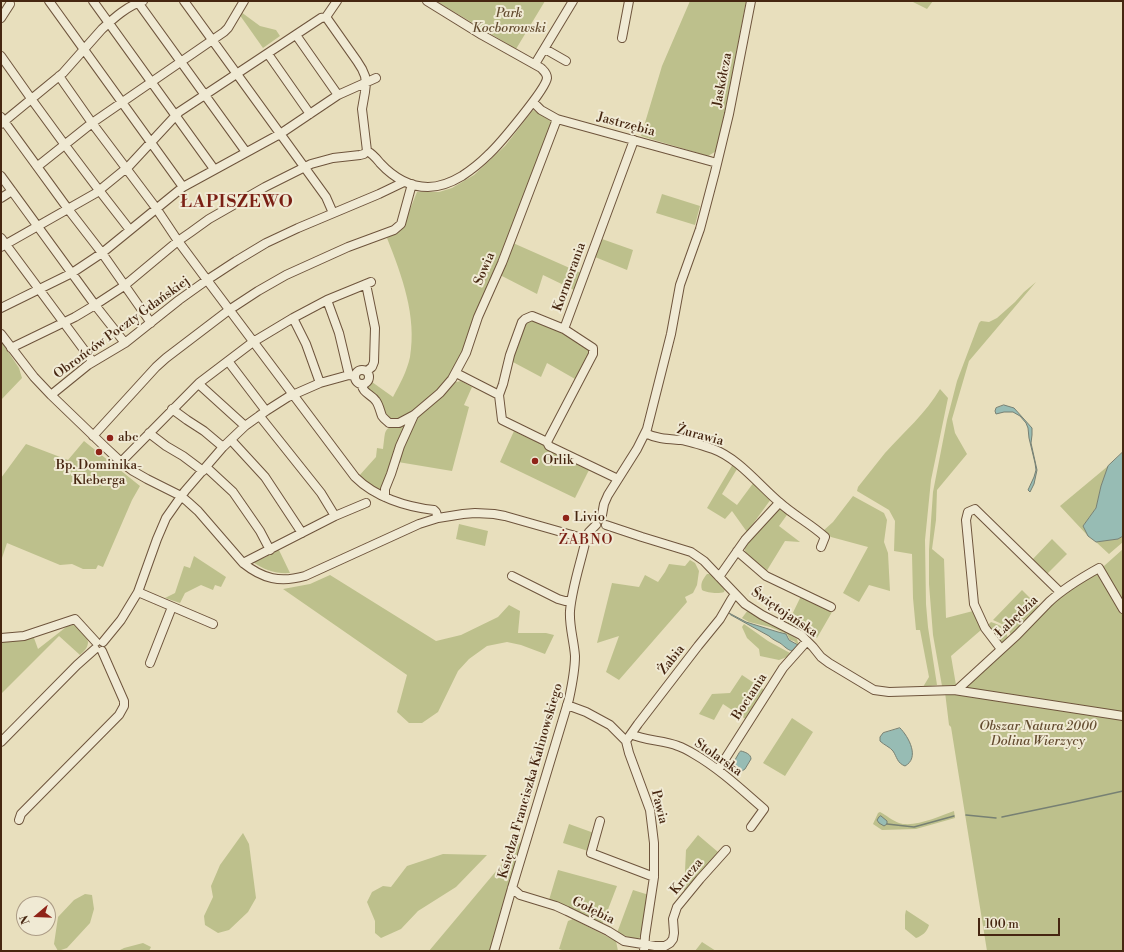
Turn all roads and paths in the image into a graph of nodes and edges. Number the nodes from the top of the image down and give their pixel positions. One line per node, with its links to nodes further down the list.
1 (49, 1): 19 (street)
2 (93, 1): 14 (street)
3 (184, 1): 17 (street)
4 (244, 1): 17 (street)
5 (337, 1): 12 (street)
6 (426, 1): 24 (street)
7 (574, 1): 18 (street)
8 (629, 1): 16 (street)
9 (751, 1): 46 (street, Jaskółcza)
10 (140, 2): 14 (street); 22 (street)
11 (10, 4): 13 (street)
12 (326, 17): 15 (street); 29 (street)
13 (1, 18)
14 (109, 23): 19 (street); 28 (street)
15 (296, 35): 20 (street); 31 (street)
16 (622, 38)
17 (212, 41): 22 (street); 25 (street)
18 (545, 49): 23 (street); 24 (street)
19 (84, 50): 26 (street); 33 (street)
20 (268, 54): 25 (street); 35 (street)
21 (1, 56): 32 (street)
22 (181, 62): 28 (street); 30 (street)
23 (566, 62)
24 (538, 66): 34 (street)
25 (237, 74): 30 (street); 40 (street)
26 (59, 76): 32 (street); 39 (street)
27 (376, 78): 29 (street)
28 (151, 82): 33 (street); 36 (street)
29 (366, 83): 31 (street); 44 (street)
30 (205, 94): 36 (street); 45 (street)
31 (338, 95): 35 (street)
32 (31, 99): 38 (street); 43 (street)
33 (122, 102): 39 (street); 42 (street)
34 (533, 102): 37 (street, Jastrzębia); 52 (street)
35 (310, 114): 40 (street)
36 (175, 115): 42 (street); 50 (street)
37 (557, 119): 41 (street, Jastrzębia); 85 (street, Sowia)
38 (2, 121): 47 (street)
39 (92, 122): 43 (street); 49 (street)
40 (280, 134): 45 (street); 48 (street)
41 (634, 140): 46 (street, Jastrzębia); 77 (street, Kormorania)
42 (151, 142): 49 (street); 53 (street)
43 (65, 144): 47 (street); 55 (street)
44 (367, 151): 48 (street); 52 (street)
45 (246, 152): 50 (street)
46 (718, 163): 98 (street)
47 (38, 166): 58 (street)
48 (304, 166): 59 (street); 63 (street)
49 (126, 169): 55 (street); 57 (street)
50 (214, 170): 53 (street)
51 (1, 176): 54 (street)
52 (408, 183): 59 (street, Obrońców Poczty Gdańskiej); 73 (street)
53 (182, 187): 57 (street)
54 (12, 191): 56 (street); 60 (street)
55 (99, 191): 58 (street); 61 (street)
56 (1, 198)
57 (156, 208): 61 (street); 63 (street)
58 (68, 209): 60 (street); 65 (street)
59 (333, 213): 67 (street, Obrońców Poczty Gdańskiej)
60 (38, 227): 64 (street); 66 (street)
61 (130, 230): 65 (street)
62 (1, 238): 64 (street)
63 (178, 241): 67 (street); 68 (street)
64 (4, 246): 69 (street)
65 (102, 253): 66 (street); 68 (street)
66 (72, 273): 69 (street); 71 (street)
67 (207, 280): 73 (street, Obrońców Poczty Gdańskiej); 76 (street, Obrońców Poczty Gdańskiej)
68 (124, 286): 71 (street); 76 (street)
69 (40, 290): 72 (street); 75 (street)
70 (327, 300): 74 (street); 84 (street); 86 (street)
71 (95, 305): 75 (street); 80 (street)
72 (1, 308)
73 (230, 310): 79 (street, Obrońców Poczty Gdańskiej); 99 (street)
74 (293, 318): 79 (street); 88 (street)
75 (64, 322): 81 (street); 83 (street)
76 (151, 323): 80 (street, Obrońców Poczty Gdańskiej)
77 (564, 329): 92 (street, Kormorania); 101 (street)
78 (1, 334): 81 (street)
79 (253, 342): 82 (street); 91 (street, Obrońców Poczty Gdańskiej)
80 (125, 343): 83 (street, Obrońców Poczty Gdańskiej)
81 (11, 348): 90 (street)
82 (228, 361): 87 (street); 94 (street)
83 (93, 362): 90 (street, Obrońców Poczty Gdańskiej)
84 (366, 371): 86 (street); 89 (street)
85 (456, 373): 92 (street); 95 (street, Sowia)
86 (352, 375): 88 (street); 89 (street)
87 (199, 383): 93 (street); 96 (street)
88 (320, 383): 91 (street)
89 (362, 384): 95 (street, Sowia)
90 (51, 395): 99 (street)
91 (293, 395): 94 (street); 107 (street, Obrońców Poczty Gdańskiej)
92 (498, 395): 101 (street)
93 (172, 409): 97 (street); 102 (street)
94 (263, 413): 96 (street); 111 (street)
95 (414, 415): 107 (street, Sowia)
96 (244, 426): 100 (street)
97 (149, 433): 103 (street); 104 (street)
98 (645, 434): 105 (street); 109 (street, Żurawia)
99 (93, 436): 103 (street)
100 (231, 440): 102 (street); 115 (street)
101 (547, 442): 105 (street)
102 (223, 447): 104 (street)
103 (121, 462): 106 (street)
104 (204, 469): 106 (street); 118 (street)
105 (618, 479): 110 (street)
106 (181, 496): 120 (street); 123 (street)
107 (385, 497): 112 (street, Obrońców Poczty Gdańskiej)
108 (366, 503): 111 (street)
109 (779, 503): 117 (street, Żurawia); 119 (street)
110 (602, 515): 113 (street); 114 (street)
111 (335, 516): 115 (street)
112 (438, 518): 116 (street); 120 (street)
113 (596, 525): 114 (street); 116 (street, Księdza Franciszka Kalinowskiego)
114 (606, 525): 122 (street, Świętojańska)
115 (302, 533): 118 (street)
116 (586, 539): 126 (street, Księdza Franciszka Kalinowskiego)
117 (821, 547)
118 (270, 550): 120 (street)
119 (737, 551): 122 (street); 128 (street)
120 (243, 563)
121 (512, 576): 126 (street)
122 (719, 576): 125 (street, Świętojańska)
123 (138, 592): 127 (street); 133 (street)
124 (1060, 592): 129 (street, Łabędzia); 134 (street, Łabędzia); 134 (street)
125 (735, 594): 132 (street, Świętojańska); 139 (street, Żabia)
126 (571, 601): 137 (street, Księdza Franciszka Kalinowskiego)
127 (172, 607): 130 (street); 135 (street)
128 (831, 607)
129 (1123, 609)
130 (213, 624)
131 (1, 638): 133 (street)
132 (807, 641): 136 (street, Świętojańska); 141 (street, Bociania)
133 (99, 646): 140 (street); 142 (street)
134 (1001, 649): 136 (street, Łabędzia)
135 (150, 663)
136 (957, 690): 138 (street, Świętojańska)
137 (567, 705): 139 (street, Pawia); 147 (street, Księdza Franciszka Kalinowskiego)
138 (1123, 716)
139 (628, 738): 141 (street, Stolarska); 146 (street, Pawia)
140 (1, 742)
141 (718, 770): 144 (street, Stolarska)
142 (19, 820)
143 (600, 821): 146 (street)
144 (751, 827)
145 (726, 850): 150 (street, Krucza)
146 (654, 877): 150 (street, Pawia)
147 (512, 888): 148 (street, Gołębia); 149 (street, Księdza Franciszka Kalinowskiego)
148 (530, 898): 149 (street, Gołębia); 150 (street, Gołębia)
149 (508, 904): 151 (street, Księdza Franciszka Kalinowskiego)
150 (644, 947)
151 (494, 951)

